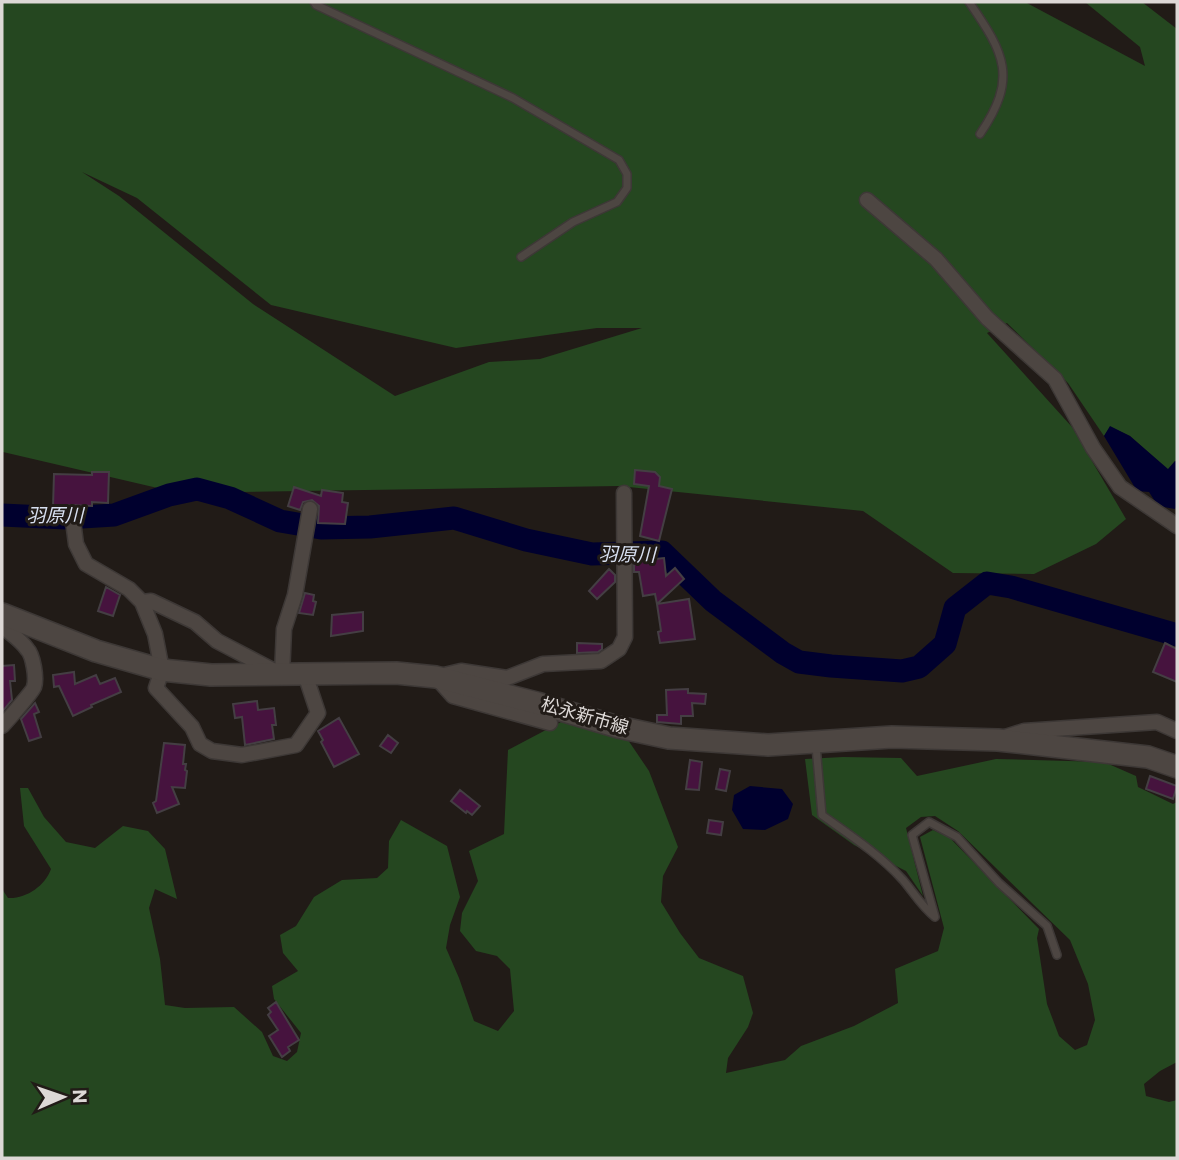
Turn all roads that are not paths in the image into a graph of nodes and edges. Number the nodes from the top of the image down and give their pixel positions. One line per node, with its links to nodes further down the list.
1 (314, 2): 5 (lane)
2 (969, 2): 3 (lane)
3 (980, 134)
4 (867, 200): 9 (street)
5 (521, 257)
6 (624, 493): 16 (street)
7 (310, 509): 14 (street)
8 (73, 521): 10 (street)
9 (1177, 526)
10 (142, 602): 13 (street); 14 (street)
11 (2, 614): 13 (main road, 松永新市線)
12 (2, 626): 18 (street)
13 (162, 670): 14 (main road, 松永新市線); 15 (street)
14 (282, 674): 15 (main road, 松永新市線)
15 (306, 674): 16 (main road, 松永新市線)
16 (436, 677): 17 (street); 21 (main road, 松永新市線)
17 (550, 723)
18 (2, 726)
19 (1177, 731): 20 (street)
20 (998, 740): 21 (main road, 松永新市線); 22 (main road, 松永新市線)
21 (816, 741): 23 (lane)
22 (1177, 767)
23 (1057, 955)

